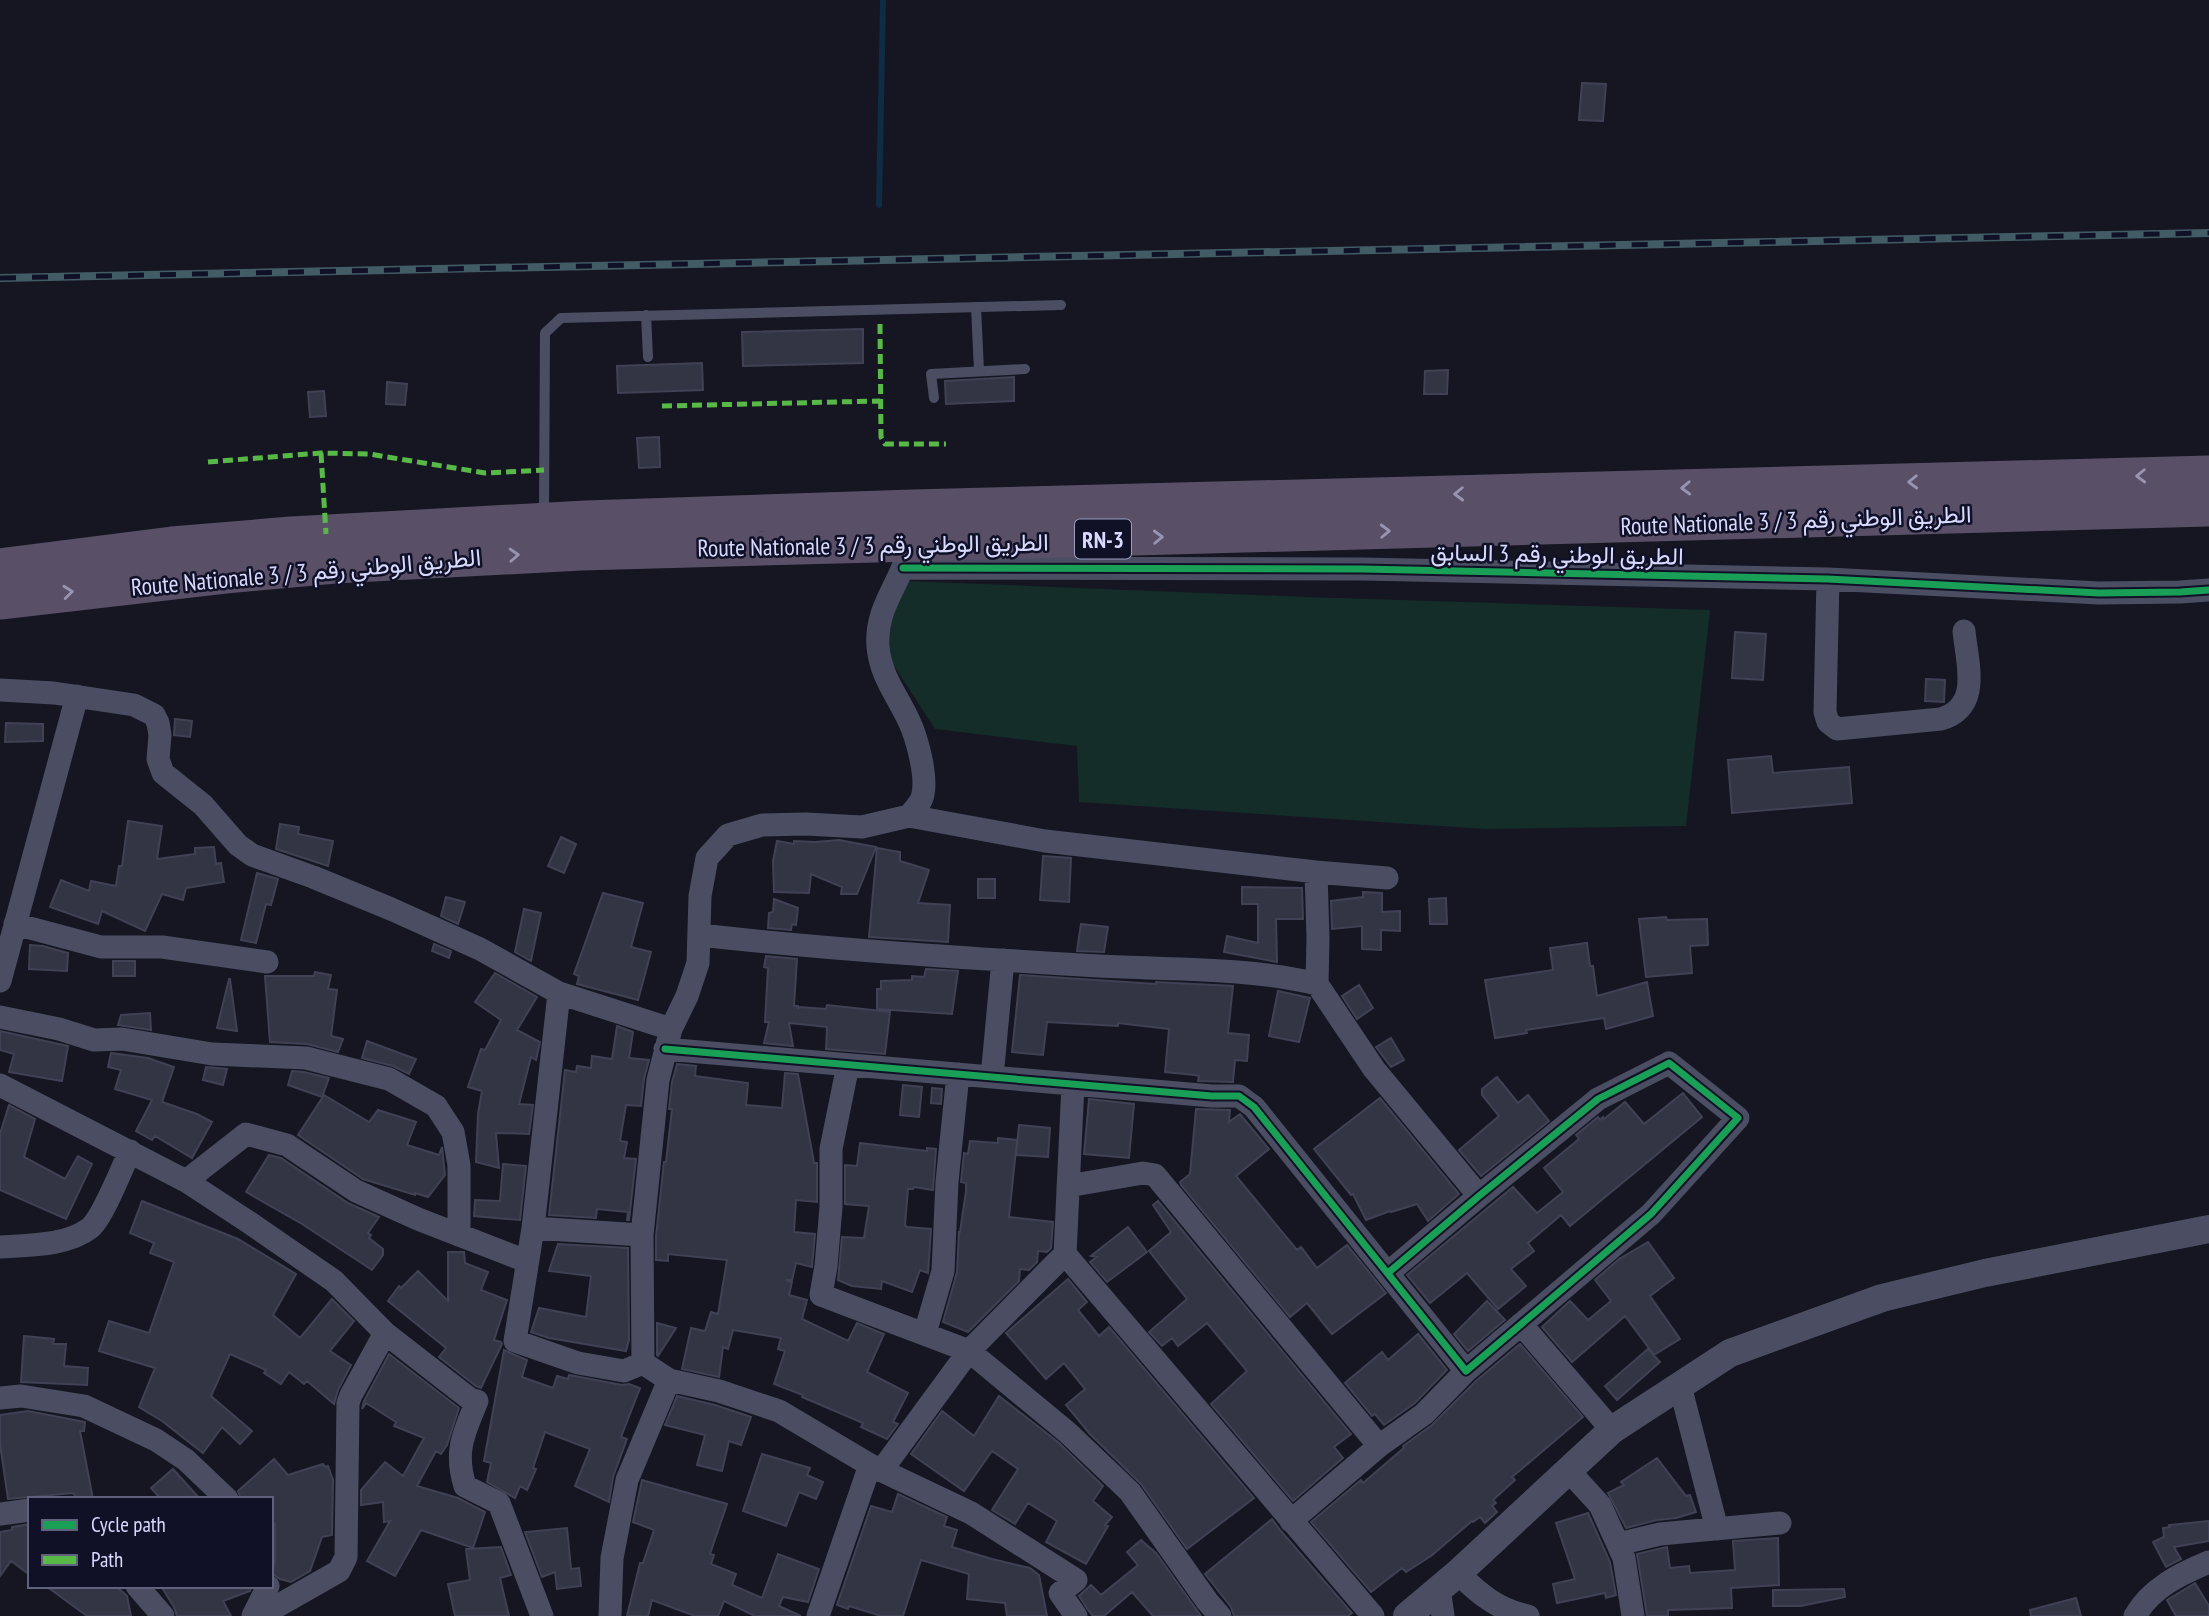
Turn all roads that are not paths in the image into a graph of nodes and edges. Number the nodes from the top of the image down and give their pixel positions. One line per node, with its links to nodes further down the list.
1 (1061, 305): 2 (lane)
2 (976, 307): 3 (lane); 6 (lane)
3 (646, 315): 4 (lane); 11 (lane)
4 (648, 357)
5 (1025, 369): 6 (lane)
6 (979, 372): 7 (lane)
7 (934, 398)
8 (2209, 474): 9 (highway, Route Nationale 3 / الطريق الوطني رقم 3 / RN-3, one-way to 9)
9 (1035, 505): 11 (highway, Route Nationale 3 / الطريق الوطني رقم 3 / RN-3); 12 (highway)
10 (2209, 508): 12 (highway, Route Nationale 3 / الطريق الوطني رقم 3 / RN-3, one-way to 10)
11 (544, 521): 14 (highway, Route Nationale 3 / الطريق الوطني رقم 3 / RN-3)
12 (1034, 541): 13 (highway, Route Nationale 3 / الطريق الوطني رقم 3 / RN-3)
13 (906, 556): 15 (street, الطريق الوطني رقم 3 السابق); 17 (highway, Route Nationale 3 / الطريق الوطني رقم 3 / RN-3, one-way to 13); 21 (street)
14 (0, 567)
15 (1828, 579): 16 (street, الطريق الوطني رقم 3 السابق); 18 (street)
16 (2209, 590)
17 (0, 601)
18 (1964, 631)
19 (0, 690): 20 (street)
20 (77, 696): 24 (street); 30 (street)
21 (909, 816): 22 (street); 25 (street)
22 (1316, 872): 23 (street); 29 (street)
23 (1387, 877)
24 (15, 924): 27 (street); 28 (street)
25 (700, 935): 26 (street); 32 (street)
26 (1003, 960): 29 (street); 35 (street)
27 (267, 962)
28 (0, 981)
29 (1317, 984): 41 (street)
30 (559, 993): 32 (street); 42 (street)
31 (0, 1017): 45 (street)
32 (668, 1039): 33 (street); 44 (street)
33 (848, 1065): 34 (street); 52 (street)
34 (958, 1074): 35 (street); 52 (street)
35 (992, 1077): 36 (street)
36 (1073, 1084): 40 (street); 49 (street)
37 (0, 1085): 38 (street)
38 (130, 1151): 39 (street); 46 (street)
39 (186, 1181): 45 (street); 51 (street)
40 (1068, 1186): 47 (street); 60 (street)
41 (1479, 1196): 49 (street); 50 (street)
42 (533, 1228): 44 (street); 48 (street)
43 (2209, 1229): 57 (street)
44 (642, 1234): 54 (street)
45 (459, 1235): 48 (street)
46 (0, 1247)
47 (1065, 1254): 53 (street); 66 (street)
48 (526, 1261): 54 (street)
49 (1388, 1273): 55 (street)
50 (1521, 1324): 55 (street); 59 (street)
51 (385, 1333): 76 (street); 77 (street)
52 (925, 1334): 53 (street)
53 (969, 1351): 61 (street); 81 (street)
54 (643, 1363): 56 (street)
55 (1466, 1371): 60 (street)
56 (668, 1380): 61 (street); 78 (street)
57 (1680, 1386): 59 (street); 68 (street)
58 (0, 1398): 63 (street)
59 (1612, 1430): 62 (street)
60 (1379, 1446): 66 (street)
61 (876, 1468): 79 (street); 80 (street)
62 (1569, 1471): 69 (street); 71 (street)
63 (225, 1497)
64 (28, 1510): 65 (street)
65 (0, 1514)
66 (1291, 1521): 82 (street)
67 (1780, 1523): 68 (street)
68 (1717, 1529): 69 (street)
69 (1618, 1544): 86 (street)
70 (2209, 1562): 87 (street)
71 (1449, 1580): 83 (street); 84 (street); 85 (street)
72 (140, 1588): 74 (street)
73 (267, 1588): 75 (street)
74 (163, 1616)
75 (253, 1616)
76 (260, 1616)
77 (542, 1616)
78 (610, 1616)
79 (818, 1616)
80 (1076, 1616)
81 (1220, 1616)
82 (1373, 1616)
83 (1407, 1616)
84 (1443, 1616)
85 (1528, 1616)
86 (1633, 1616)
87 (2135, 1616)

